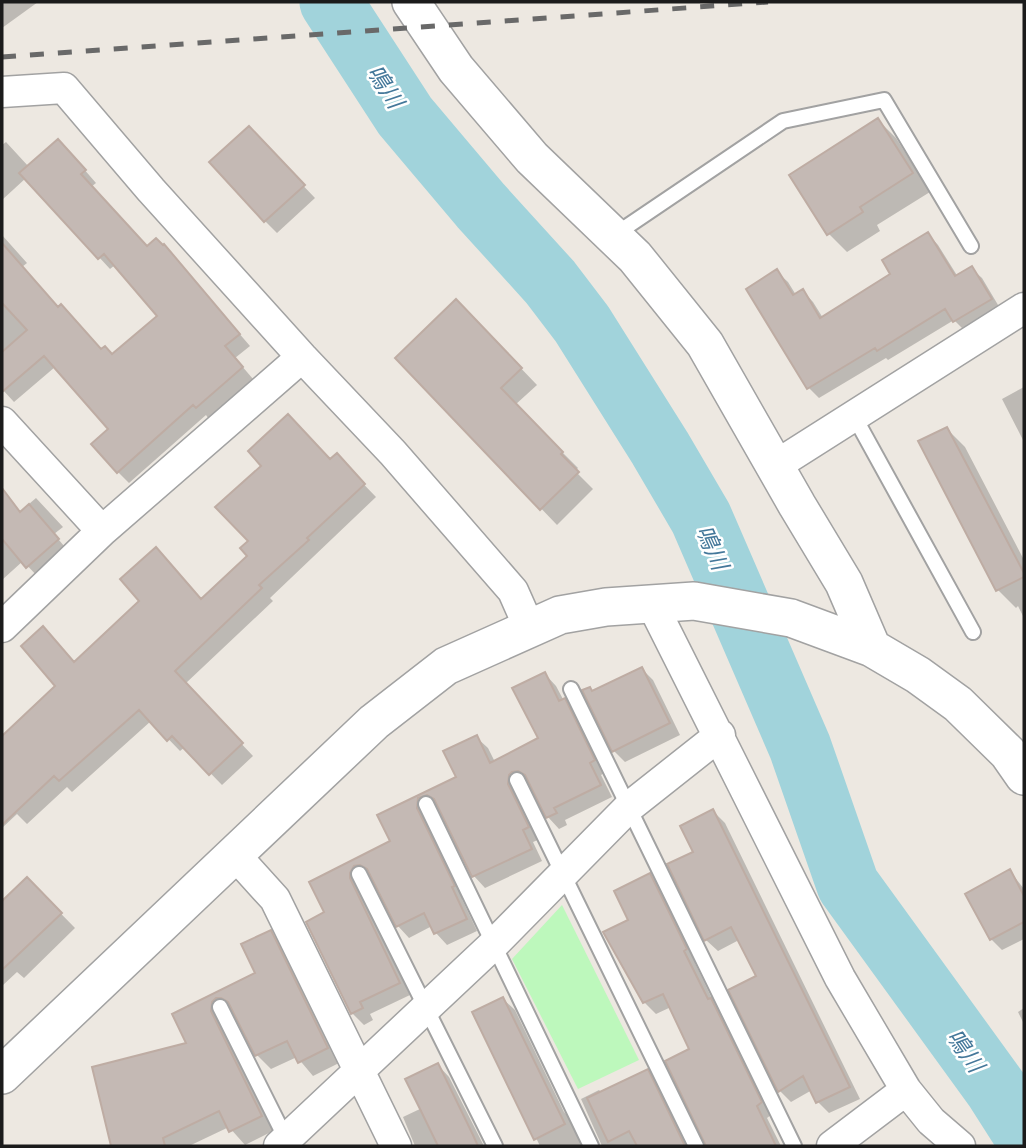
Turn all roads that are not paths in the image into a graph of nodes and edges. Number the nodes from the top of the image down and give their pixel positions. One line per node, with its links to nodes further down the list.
1 (411, 2): 3 (street)
2 (2, 92): 6 (street)
3 (613, 236): 4 (lane); 9 (street)
4 (971, 246)
5 (1024, 309): 7 (street)
6 (302, 357): 10 (street); 13 (street)
7 (854, 416): 9 (street); 14 (lane)
8 (2, 422): 10 (street)
9 (775, 466): 15 (street)
10 (102, 531): 12 (street)
11 (652, 604): 13 (street); 15 (street); 17 (street)
12 (2, 627)
13 (530, 627): 22 (street)
14 (973, 632)
15 (872, 648): 18 (street)
16 (571, 689): 21 (lane)
17 (720, 736): 21 (street); 30 (street)
18 (1024, 776)
19 (517, 780): 24 (lane)
20 (426, 804): 25 (lane)
21 (629, 807): 24 (street); 36 (lane)
22 (235, 855): 28 (street); 29 (street)
23 (359, 874): 27 (lane)
24 (563, 875): 25 (street); 35 (lane)
25 (494, 944): 27 (street); 34 (lane)
26 (220, 1007): 31 (lane)
27 (426, 1008): 28 (street); 33 (lane)
28 (359, 1069): 31 (street); 32 (street)
29 (2, 1075)
30 (906, 1090): 37 (street); 38 (street)
31 (285, 1144)
32 (396, 1146)
33 (495, 1146)
34 (591, 1146)
35 (696, 1146)
36 (794, 1146)
37 (832, 1146)
38 (960, 1146)

